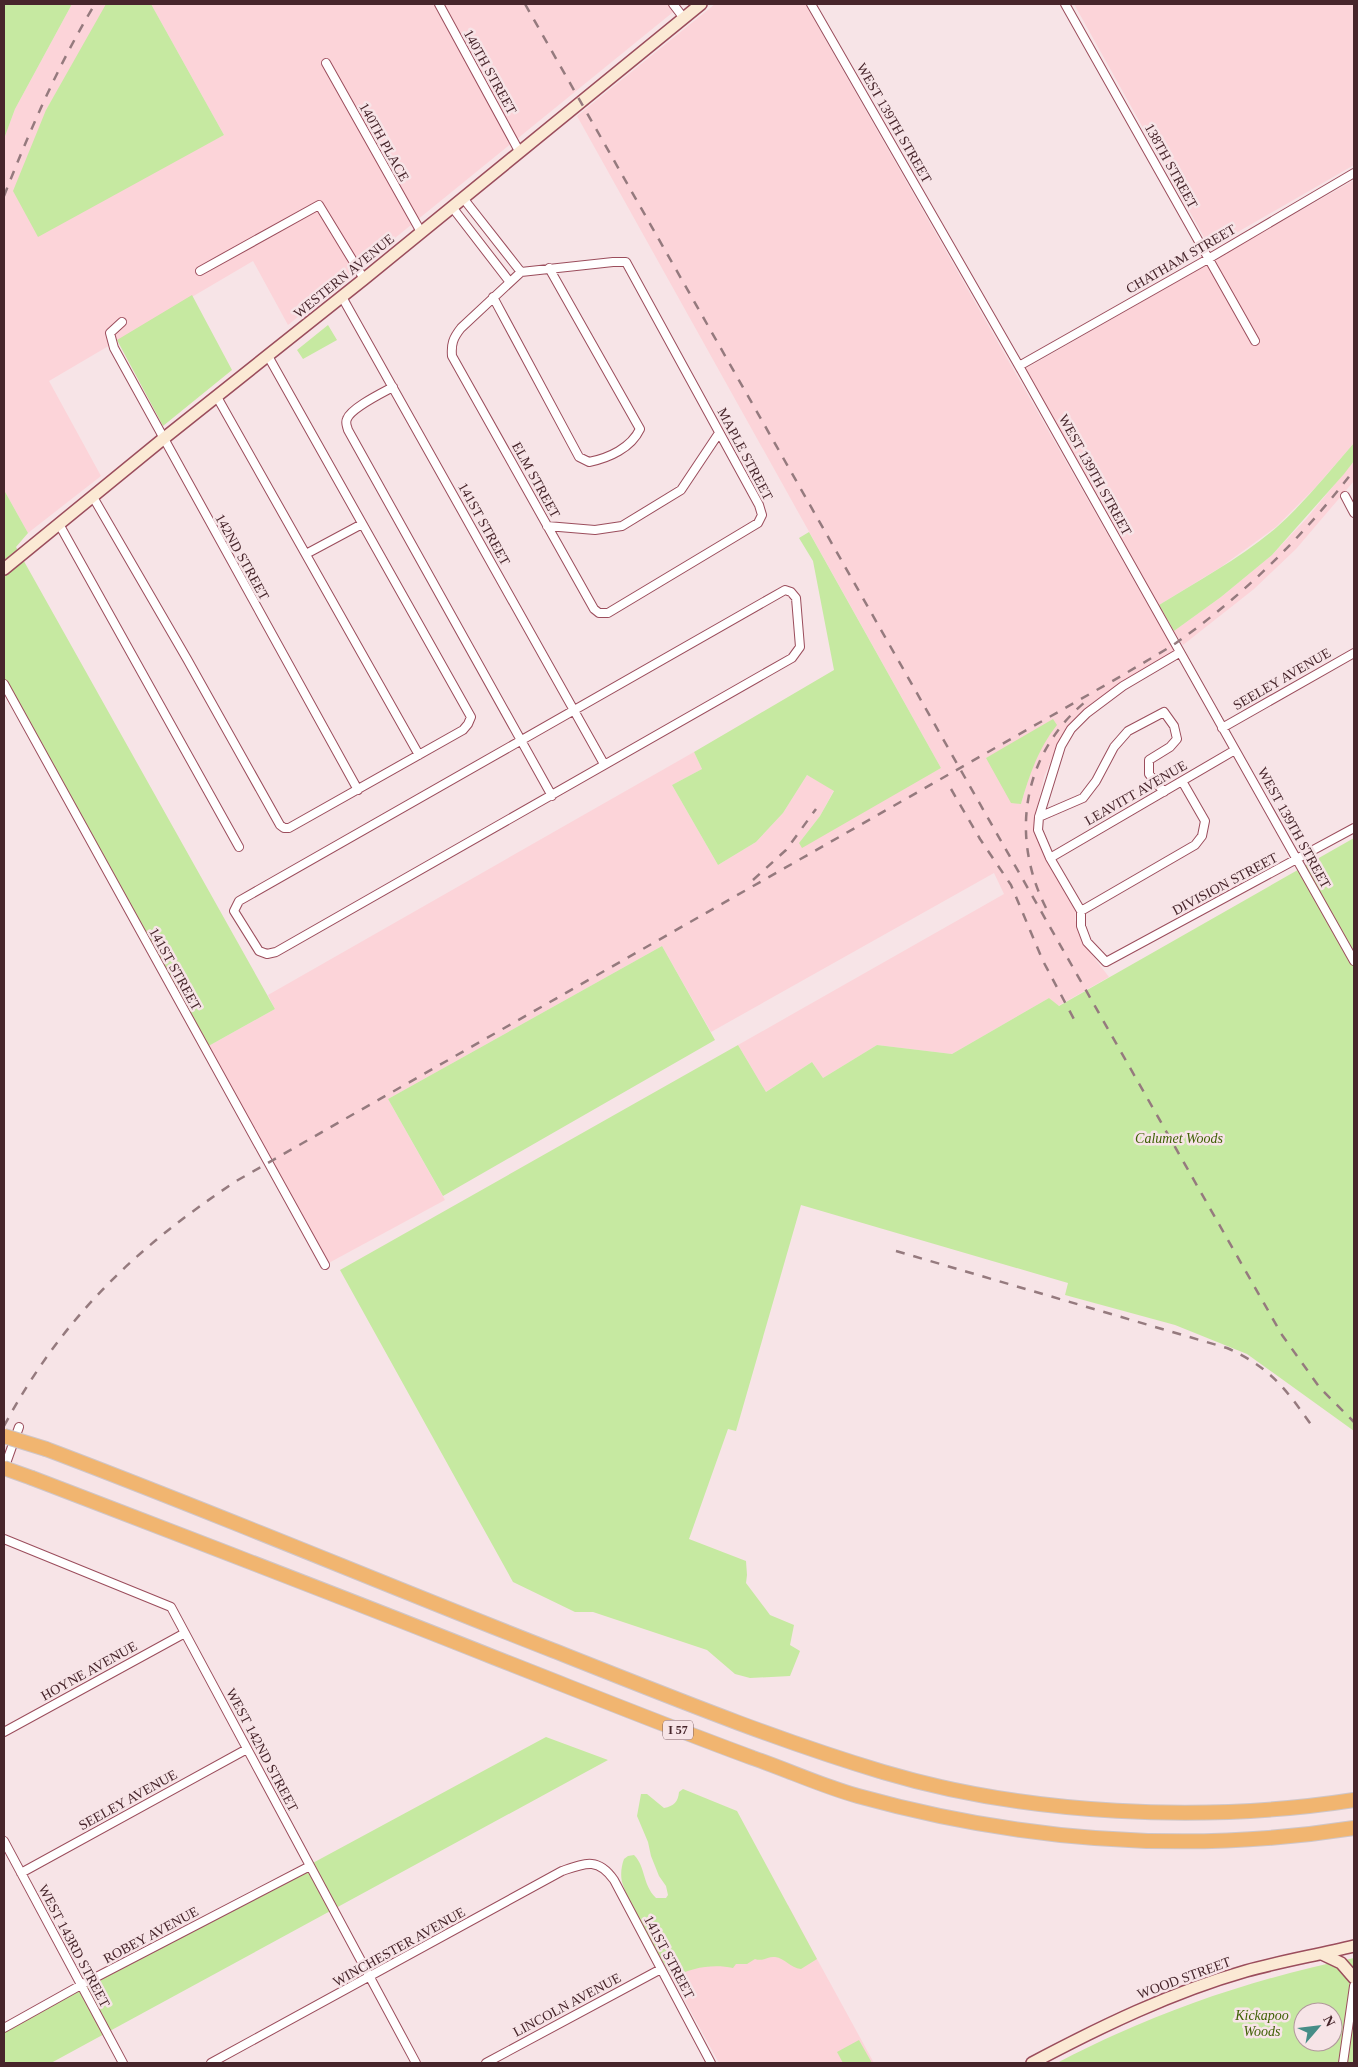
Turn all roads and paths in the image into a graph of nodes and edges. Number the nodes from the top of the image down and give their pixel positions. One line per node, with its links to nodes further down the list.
1 (439, 4): 8 (street, 140TH STREET)
2 (673, 4): 6 (street)
3 (701, 4): 6 (main road, WESTERN AVENUE)
4 (811, 4): 24 (street, WEST 139TH STREET)
5 (1065, 4): 13 (street, 138TH STREET)
6 (683, 17): 8 (main road, WESTERN AVENUE)
7 (326, 63): 12 (street, 140TH PLACE)
8 (519, 151): 10 (main road, WESTERN AVENUE)
9 (1354, 173): 13 (street, CHATHAM STREET)
10 (463, 198): 11 (main road, WESTERN AVENUE); 16 (street)
11 (452, 207): 12 (main road, WESTERN AVENUE); 18 (street)
12 (421, 232): 17 (main road, WESTERN AVENUE)
13 (1208, 259): 22 (street, 138TH STREET); 24 (street, CHATHAM STREET)
14 (549, 268): 16 (street); 20 (street); 27 (street, MAPLE STREET)
15 (200, 270): 17 (street)
16 (521, 272): 18 (street)
17 (364, 279): 19 (main road, WESTERN AVENUE)
18 (510, 281): 20 (street)
19 (342, 297): 23 (main road, WESTERN AVENUE); 25 (street, 141ST STREET)
20 (493, 297): 34 (street, ELM STREET)
21 (122, 322): 28 (street, 142ND STREET)
22 (1255, 341)
23 (268, 356): 26 (main road, WESTERN AVENUE); 33 (street)
24 (1019, 366): 38 (street, WEST 139TH STREET)
25 (393, 387): 41 (street, 141ST STREET); 43 (street)
26 (217, 397): 28 (main road, WESTERN AVENUE); 35 (street)
27 (720, 433): 34 (street); 37 (street, MAPLE STREET)
28 (163, 439): 30 (main road, WESTERN AVENUE); 48 (street, 142ND STREET)
29 (1345, 496): 31 (street)
30 (92, 497): 32 (main road, WESTERN AVENUE); 48 (street)
31 (1354, 513)
32 (59, 524): 36 (main road, WESTERN AVENUE); 53 (street)
33 (362, 524): 35 (street); 45 (street)
34 (547, 526): 37 (street, ELM STREET)
35 (306, 554): 45 (street)
36 (4, 569)
37 (599, 614)
38 (1179, 652): 42 (street, WEST 139TH STREET); 51 (street)
39 (1354, 653): 42 (street, SEELEY AVENUE)
40 (4, 684): 58 (street, 141ST STREET)
41 (574, 711): 43 (street); 46 (street, 141ST STREET); 46 (street)
42 (1222, 728): 44 (street, WEST 139TH STREET)
43 (522, 740): 50 (street); 50 (street)
44 (1235, 750): 47 (street, LEAVITT AVENUE); 55 (street, WEST 139TH STREET)
45 (419, 755): 48 (street)
46 (604, 764): 50 (street)
47 (1182, 781): 49 (street, LEAVITT AVENUE); 56 (street)
48 (358, 790)
49 (1164, 792): 51 (street); 54 (street, LEAVITT AVENUE)
50 (552, 796)
51 (1039, 817): 54 (street)
52 (1354, 828): 55 (street, DIVISION STREET)
53 (239, 846)
54 (1050, 858): 56 (street)
55 (1297, 860): 56 (street, DIVISION STREET); 57 (street, WEST 139TH STREET)
56 (1081, 911)
57 (1354, 960)
58 (325, 1265)
59 (19, 1427): 61 (street)
60 (4, 1436): 66 (highway, I 57, bridge)
61 (4, 1468): 67 (highway, I 57, bridge)
62 (4, 1539): 63 (street, WEST 142ND STREET)
63 (185, 1633): 64 (street, HOYNE AVENUE); 65 (street, WEST 142ND STREET)
64 (4, 1732)
65 (247, 1749): 69 (street, WEST 142ND STREET); 71 (street, SEELEY AVENUE)
66 (1354, 1800)
67 (1354, 1828)
68 (4, 1841): 71 (street, WEST 143RD STREET)
69 (310, 1866): 75 (street, WEST 142ND STREET); 77 (street, ROBEY AVENUE)
70 (600, 1866): 74 (street, 141ST STREET); 75 (street, WINCHESTER AVENUE)
71 (21, 1873): 77 (street, WEST 143RD STREET)
72 (1354, 1946): 73 (main road, WOOD STREET)
73 (1322, 1954): 76 (main road); 85 (main road, WOOD STREET)
74 (661, 1969): 83 (street, LINCOLN AVENUE); 84 (street, 141ST STREET)
75 (370, 1978): 81 (street, WINCHESTER AVENUE); 82 (street, WEST 142ND STREET)
76 (1354, 1978)
77 (80, 1986): 79 (street, ROBEY AVENUE); 80 (street, WEST 143RD STREET)
78 (1354, 1986): 86 (street)
79 (4, 2028)
80 (122, 2063)
81 (211, 2063)
82 (416, 2063)
83 (486, 2063)
84 (710, 2063)
85 (1032, 2063)
86 (1343, 2063)

